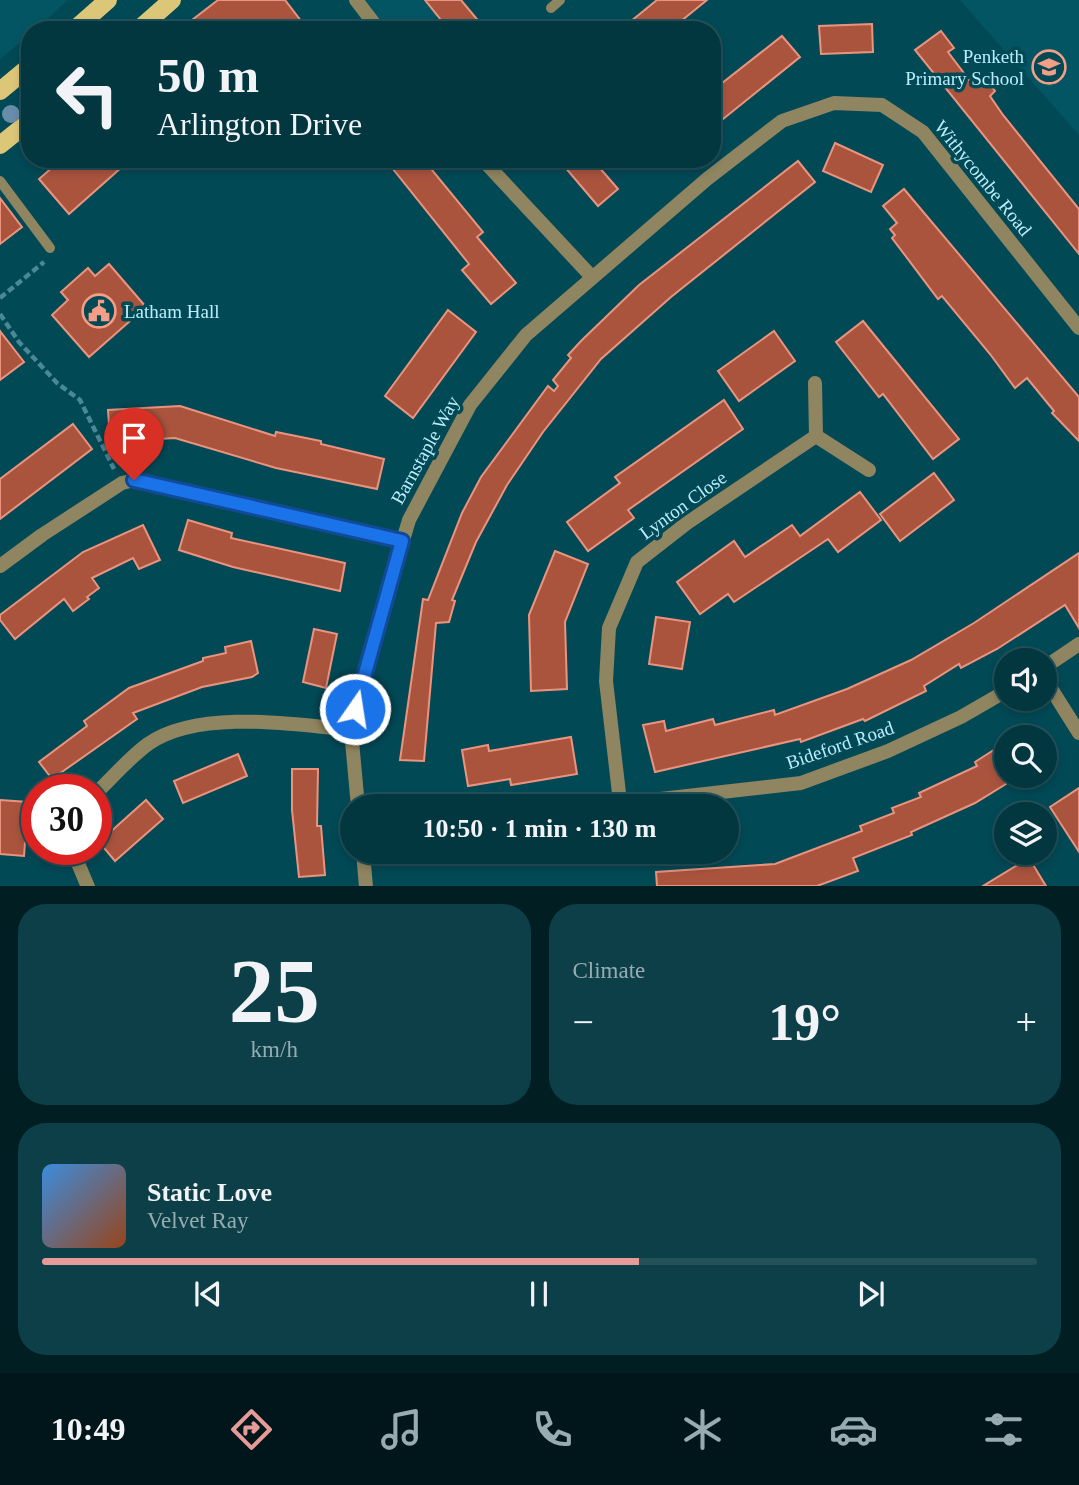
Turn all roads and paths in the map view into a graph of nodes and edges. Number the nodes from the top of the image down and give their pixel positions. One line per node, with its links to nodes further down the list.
1 (107, 0): 4 (main road)
2 (172, 0): 5 (main road)
3 (356, 0): 6 (street)
4 (84, 21)
5 (148, 21)
6 (372, 21)
7 (21, 74): 8 (main road)
8 (0, 91)
9 (21, 128): 10 (main road)
10 (0, 145)
11 (490, 168): 14 (street)
12 (0, 181): 13 (lane)
13 (50, 247): 15 (path)
14 (591, 276): 17 (street, Withycombe Road); 22 (street, Barnstaple Way)
15 (0, 298)
16 (0, 314): 21 (path)
17 (1079, 328)
18 (815, 383): 19 (street)
19 (816, 436): 20 (street); 32 (street, Lynton Close)
20 (869, 470)
21 (121, 483): 22 (street); 23 (street)
22 (402, 541): 28 (street, Barnstaple Way)
23 (0, 566)
24 (1079, 644): 25 (street)
25 (1057, 659)
26 (994, 698): 33 (street, Bideford Road)
27 (1057, 698): 29 (street)
28 (351, 730): 30 (street); 31 (street, Barnstaple Way)
29 (1079, 733)
30 (112, 778)
31 (357, 794)
32 (619, 794)
33 (696, 794)
34 (364, 864): 37 (street)
35 (79, 865): 36 (street)
36 (88, 886)
37 (366, 886)

